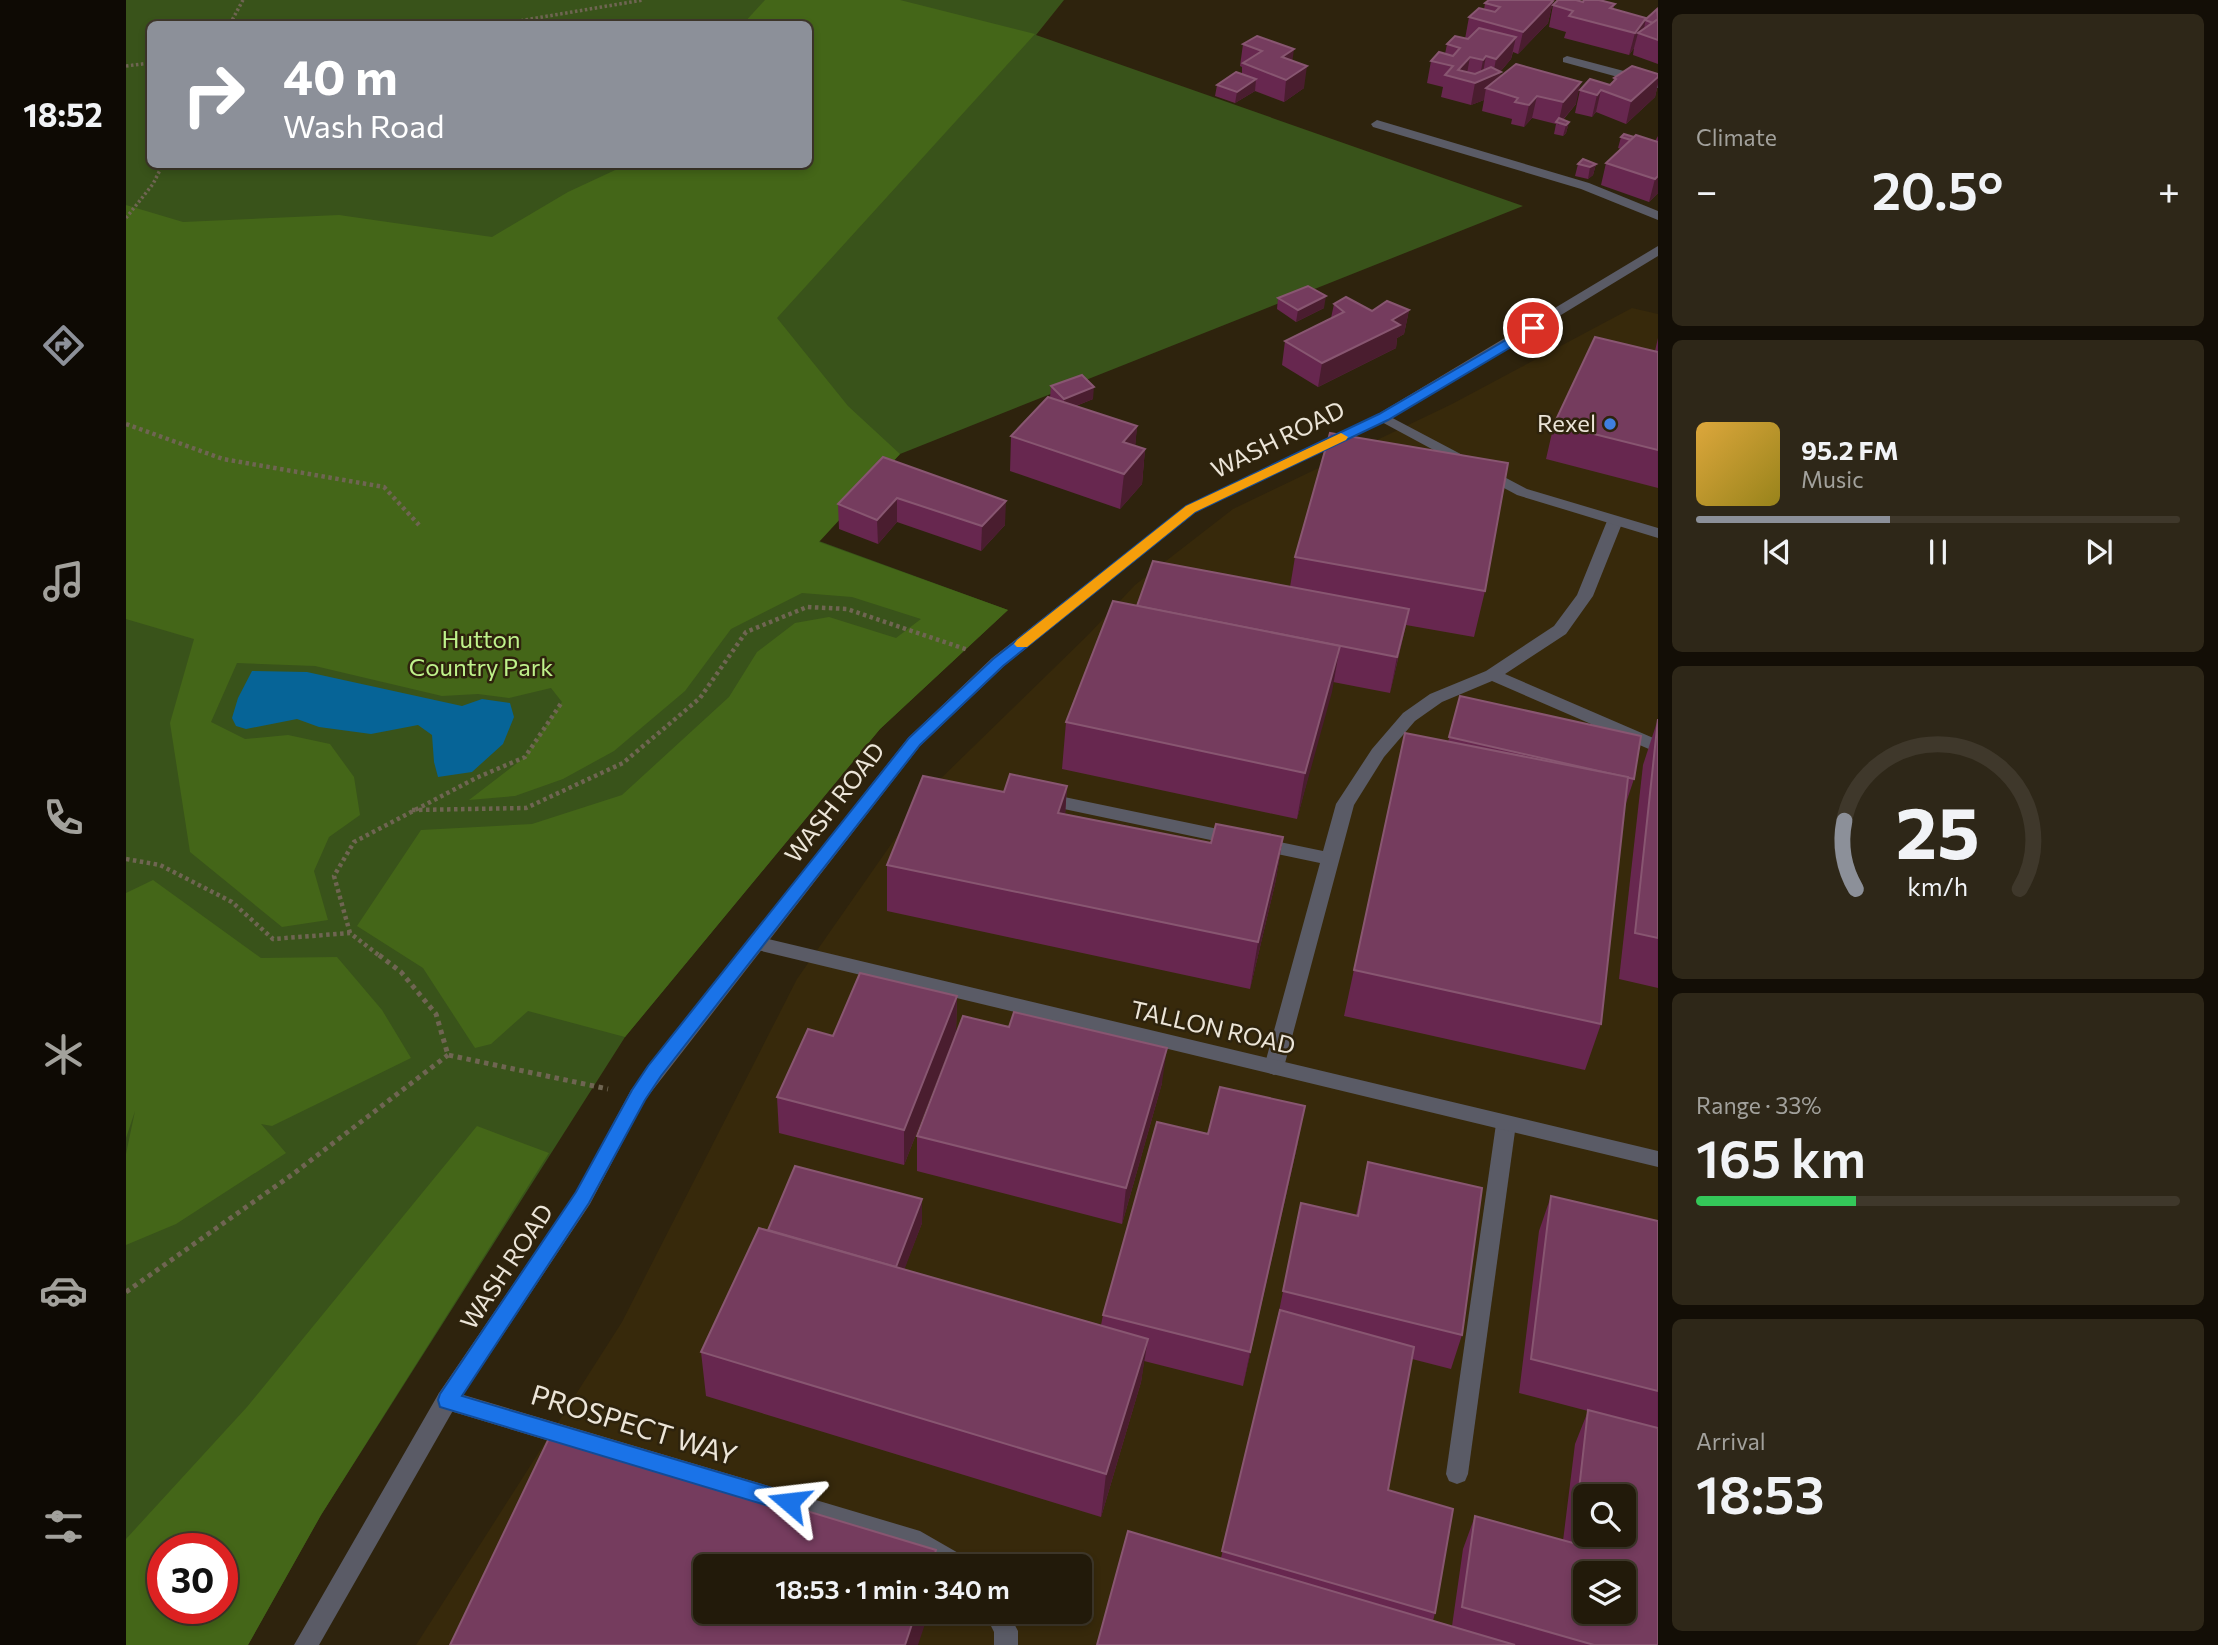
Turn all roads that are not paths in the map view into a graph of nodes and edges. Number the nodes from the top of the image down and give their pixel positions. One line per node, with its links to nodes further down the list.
1 (1567, 60): 2 (street)
2 (1658, 83)
3 (1377, 124): 4 (street)
4 (1658, 216)
5 (1658, 250): 6 (street, WASH ROAD)
6 (1383, 417): 7 (street); 13 (street, WASH ROAD)
7 (1615, 521): 8 (street); 9 (street)
8 (1658, 533)
9 (1492, 675): 10 (street); 12 (street)
10 (1658, 747)
11 (1026, 795): 12 (street)
12 (1330, 859): 14 (street)
13 (756, 943): 14 (street, TALLON ROAD); 17 (street, WASH ROAD)
14 (1274, 1067): 15 (street, TALLON ROAD)
15 (1506, 1124): 16 (street, TALLON ROAD); 18 (street)
16 (1658, 1158)
17 (447, 1400): 19 (street, PROSPECT WAY); 21 (street, WASH ROAD)
18 (1457, 1474)
19 (940, 1554)
20 (1002, 1624): 22 (street)
21 (306, 1645)
22 (1006, 1645)

